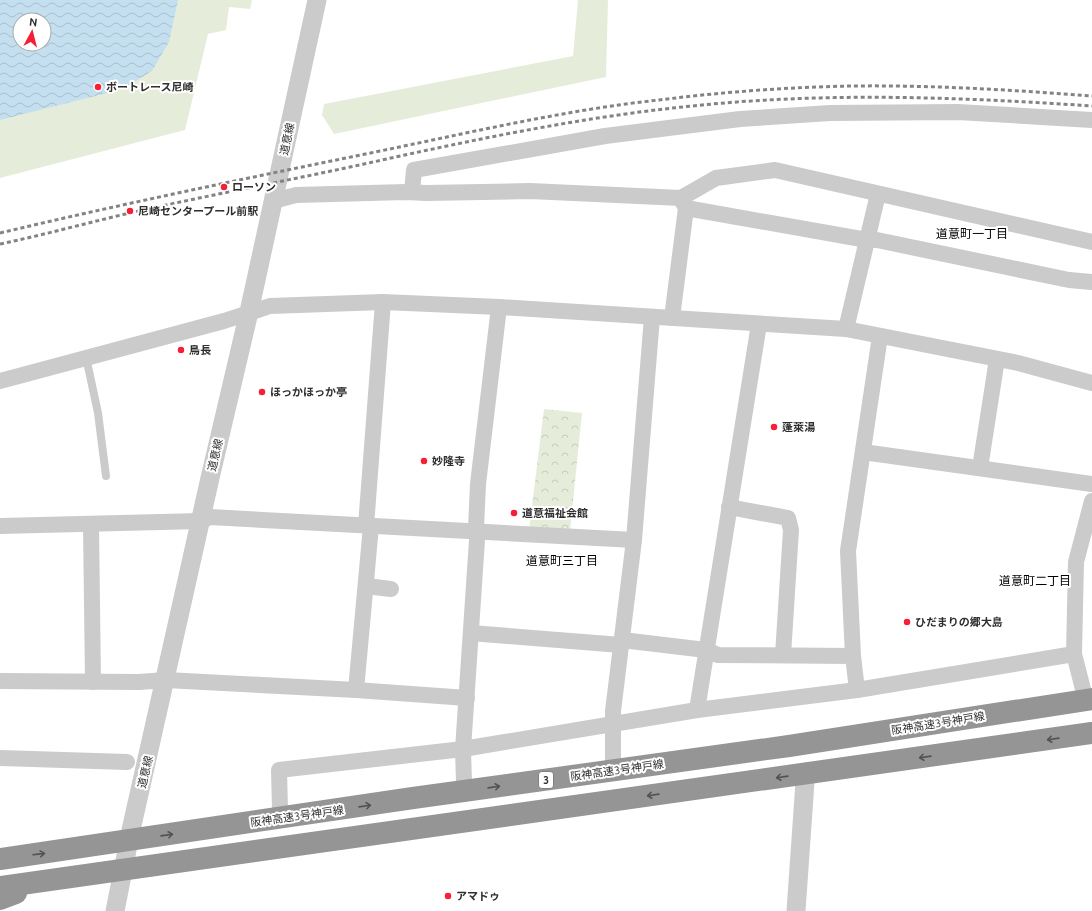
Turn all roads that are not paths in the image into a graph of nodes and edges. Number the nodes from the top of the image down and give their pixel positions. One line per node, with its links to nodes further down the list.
1 (317, 0): 5 (street, 道意線)
2 (1092, 120): 3 (street)
3 (412, 192): 5 (street); 6 (street)
4 (878, 194): 6 (street); 7 (street); 8 (street)
5 (273, 201): 12 (street, 道意線)
6 (683, 203): 7 (street); 14 (street)
7 (867, 240): 9 (street); 16 (street)
8 (1092, 242)
9 (1092, 282)
10 (383, 302): 11 (street); 12 (street); 31 (street)
11 (499, 307): 13 (street); 32 (street)
12 (249, 312): 18 (street); 28 (street, 道意線)
13 (652, 317): 14 (street); 33 (street)
14 (672, 318): 15 (street)
15 (759, 324): 16 (street); 27 (street)
16 (846, 329): 17 (street)
17 (880, 336): 19 (street); 22 (street)
18 (86, 357): 20 (street); 24 (lane)
19 (997, 358): 21 (street); 23 (street)
20 (0, 380)
21 (1092, 383)
22 (863, 452): 23 (street); 41 (street)
23 (980, 468): 25 (street)
24 (106, 476)
25 (1092, 484)
26 (1092, 501): 39 (street)
27 (729, 508): 38 (street); 40 (street)
28 (201, 521): 29 (street); 31 (street); 43 (street, 道意線)
29 (91, 525): 30 (street); 44 (street)
30 (0, 526)
31 (369, 526): 32 (street); 34 (street)
32 (476, 533): 33 (street); 36 (street)
33 (634, 540): 37 (street)
34 (366, 586): 35 (street); 45 (street)
35 (391, 589)
36 (471, 633): 37 (street); 48 (street)
37 (622, 643): 38 (street); 50 (street)
38 (706, 650): 40 (street); 49 (street)
39 (1074, 654): 46 (street); 47 (street)
40 (783, 655): 41 (street)
41 (853, 656): 46 (street)
42 (0, 680): 44 (street)
43 (166, 680): 44 (street); 45 (street); 61 (street, 道意線)
44 (93, 682)
45 (356, 690): 48 (street)
46 (857, 690): 49 (street)
47 (1088, 696): 59 (highway, 阪神高速3号神戸線 / 3, one-way to 47, bridge)
48 (467, 698): 52 (street)
49 (696, 710): 50 (street)
50 (613, 723): 52 (street); 55 (street)
51 (1092, 733): 60 (highway, one-way to 60, bridge)
52 (463, 749): 56 (street); 58 (street)
53 (0, 758): 54 (street)
54 (127, 762)
55 (613, 762)
56 (464, 782)
57 (805, 782): 62 (street)
58 (280, 809)
59 (0, 859)
60 (5, 893)
61 (115, 911)
62 (796, 911)

